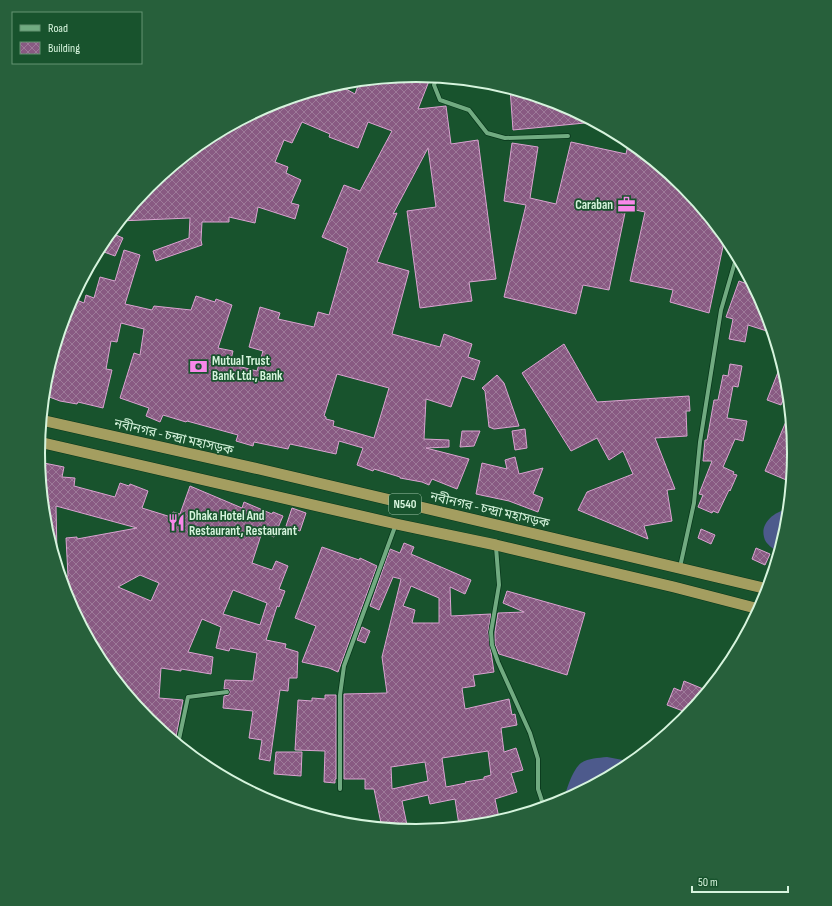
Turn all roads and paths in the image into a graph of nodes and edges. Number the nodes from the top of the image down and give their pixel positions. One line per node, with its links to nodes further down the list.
1 (435, 83): 2 (street)
2 (568, 136)
3 (734, 263): 8 (street)
4 (47, 421): 8 (highway, নবীনগর - চন্দ্রা মহাসড়ক / N540)
5 (45, 443): 6 (highway, N540)
6 (396, 524): 7 (highway, N540); 13 (street)
7 (496, 545): 10 (highway, N540); 14 (street)
8 (680, 568): 9 (highway, নবীনগর - চন্দ্রা মহাসড়ক / N540)
9 (762, 587)
10 (753, 608)
11 (227, 692): 12 (street)
12 (179, 738)
13 (340, 789)
14 (542, 802)

